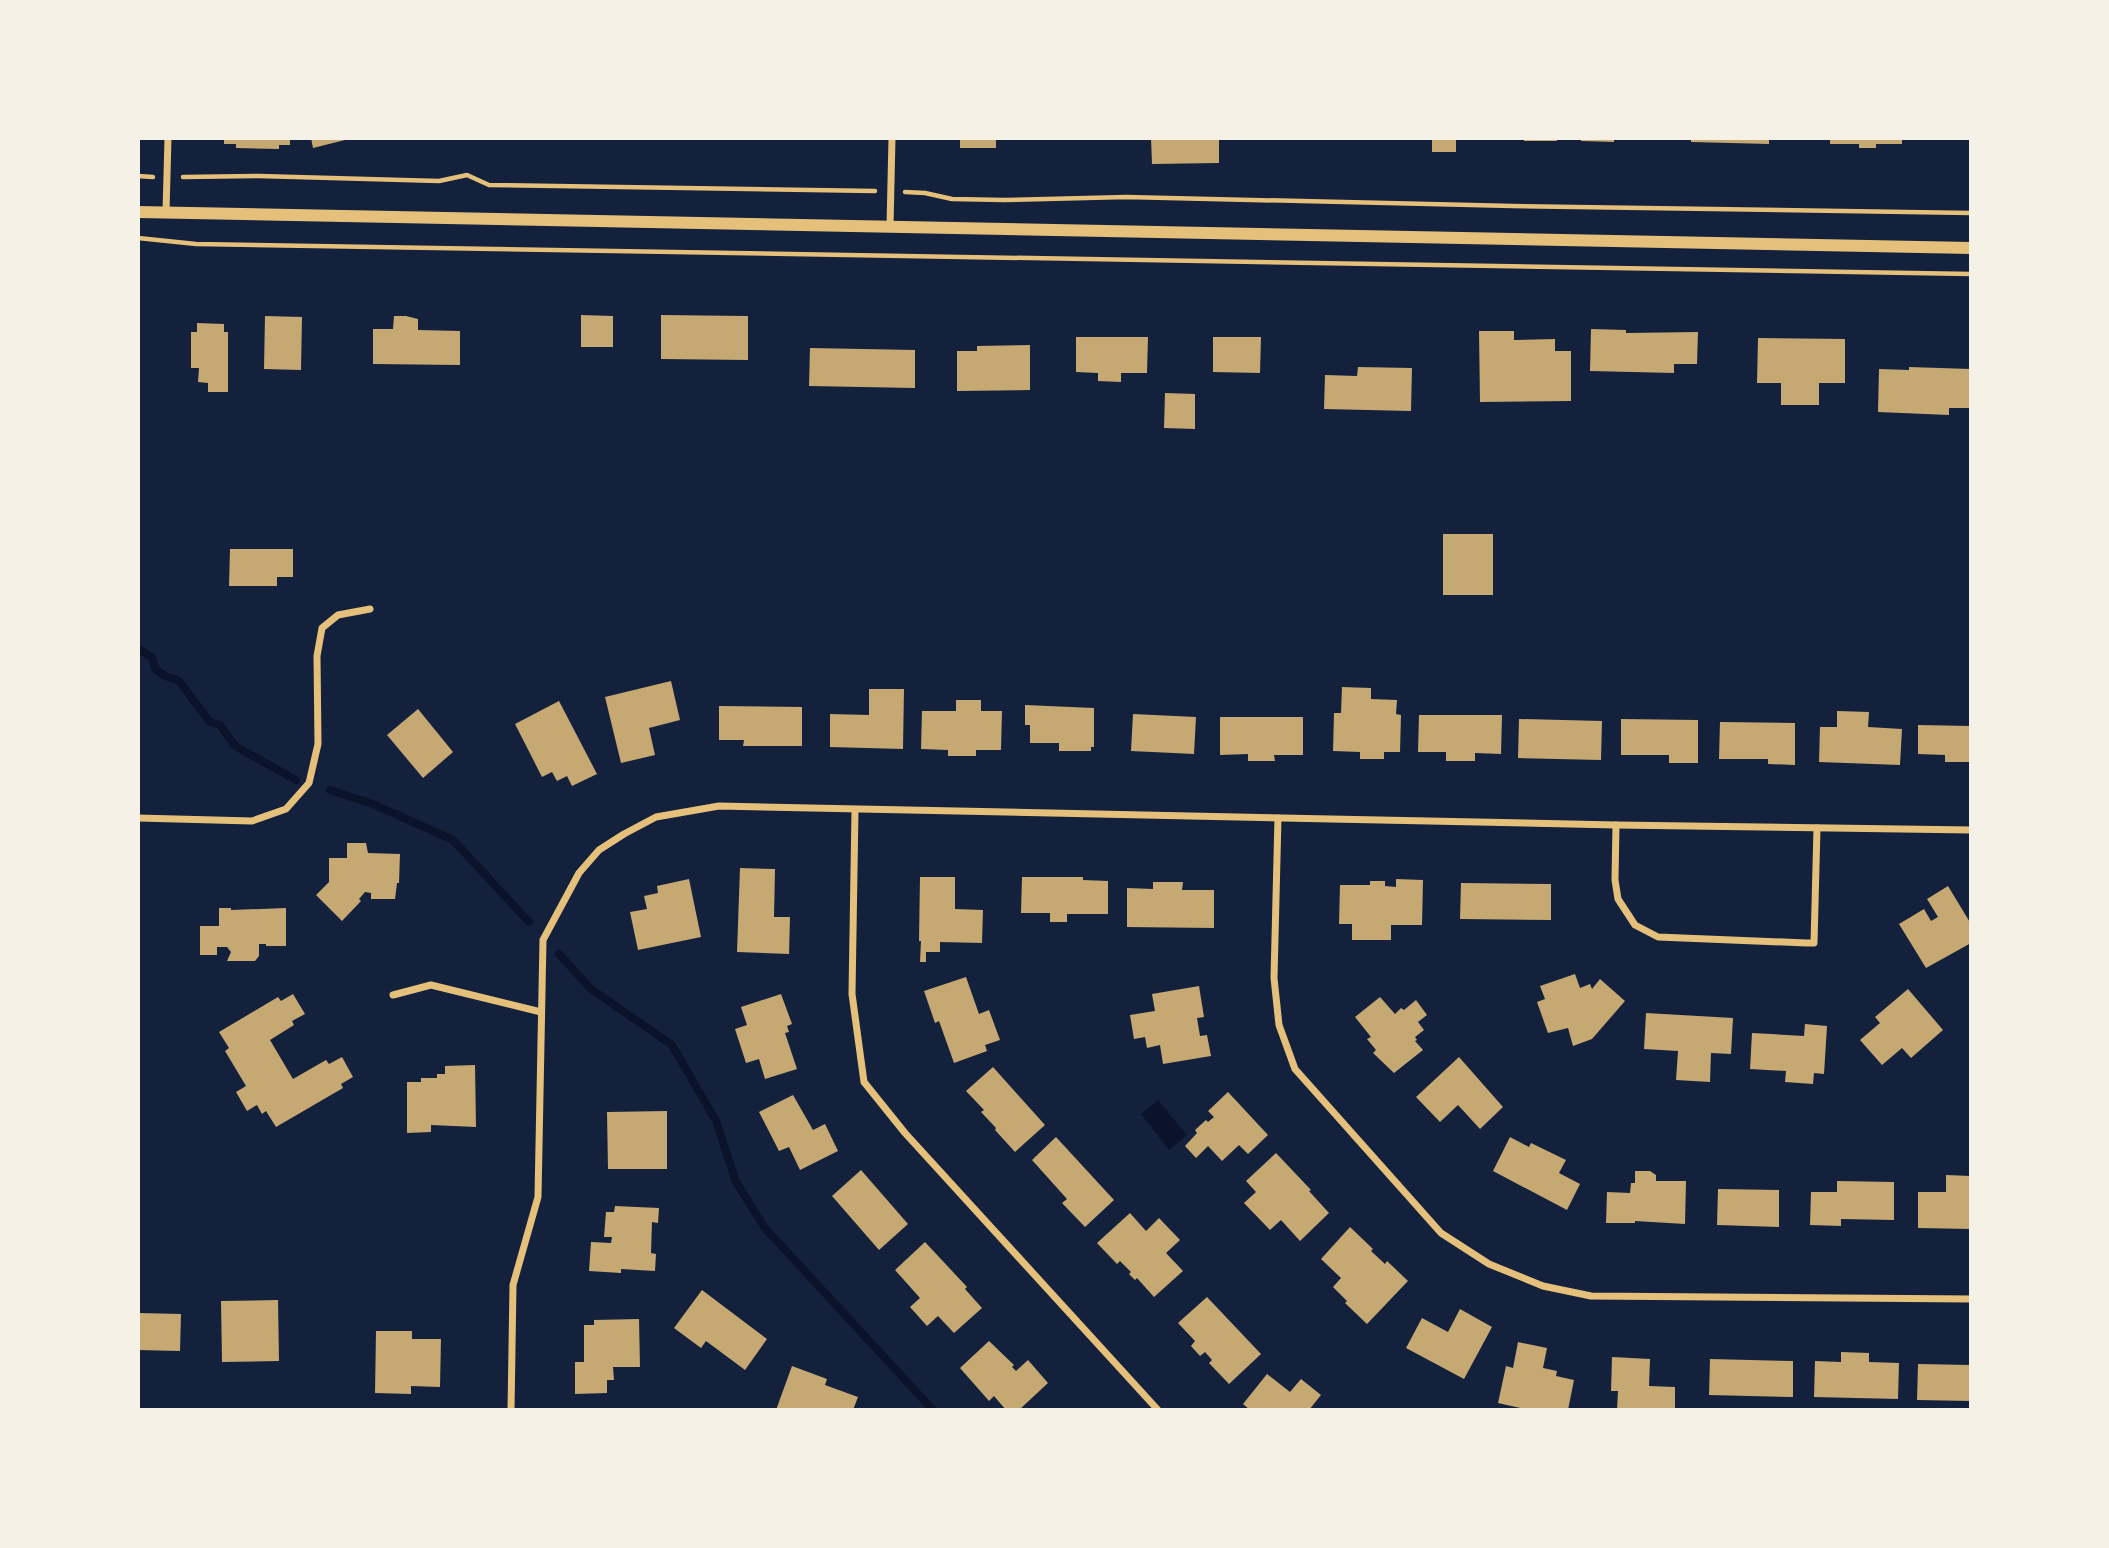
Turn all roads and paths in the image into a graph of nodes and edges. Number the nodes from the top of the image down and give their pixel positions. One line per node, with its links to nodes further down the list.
1 (168, 138): 4 (street)
2 (892, 138): 5 (street)
3 (138, 176): 4 (path)
4 (167, 177): 5 (path); 7 (street)
5 (891, 191): 8 (path); 9 (street)
6 (138, 212): 7 (street)
7 (166, 212): 9 (street)
8 (1971, 213)
9 (890, 226): 11 (street)
10 (138, 237): 12 (path)
11 (1971, 247)
12 (1971, 274)
13 (370, 609): 15 (street)
14 (855, 810): 16 (street); 21 (street); 24 (street)
15 (138, 818)
16 (1278, 818): 17 (street); 22 (street)
17 (1616, 825): 18 (street); 18 (street)
18 (1817, 828): 19 (street)
19 (1971, 830)
20 (393, 995): 21 (street)
21 (541, 1012): 23 (street)
22 (1971, 1299)
23 (512, 1410)
24 (1157, 1410)

